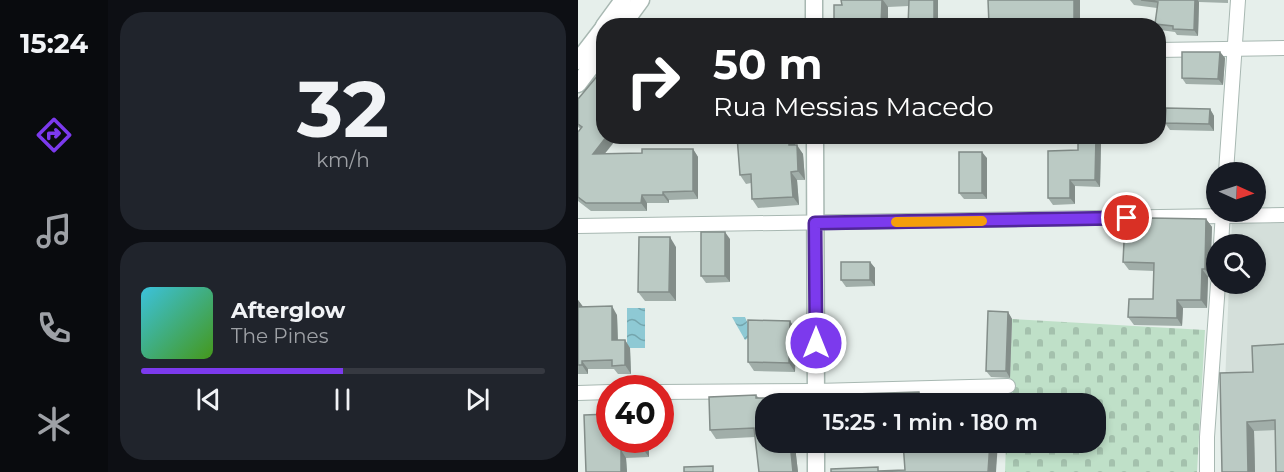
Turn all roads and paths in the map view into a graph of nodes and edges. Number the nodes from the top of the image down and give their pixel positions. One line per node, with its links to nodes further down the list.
1 (623, 0): 5 (street)
2 (641, 0): 6 (street)
3 (814, 0): 7 (street)
4 (1238, 0): 10 (street)
5 (610, 18)
6 (628, 18)
7 (814, 18)
8 (596, 37): 13 (street)
9 (1284, 48): 10 (street)
10 (1235, 49): 11 (street); 17 (street)
11 (1166, 50)
12 (596, 56): 13 (street)
13 (579, 59)
14 (596, 62): 15 (street)
15 (578, 84)
16 (815, 144): 21 (street)
17 (1227, 162)
18 (1206, 214): 21 (street)
19 (1266, 215): 20 (street)
20 (1284, 215)
21 (815, 223): 22 (street); 28 (street)
22 (578, 226)
23 (1217, 294): 33 (street)
24 (1008, 386): 29 (street)
25 (596, 392): 27 (street)
26 (674, 392): 30 (street)
27 (578, 393)
28 (816, 393)
29 (886, 393)
30 (755, 395)
31 (816, 453): 32 (street)
32 (816, 472)
33 (1207, 472)

